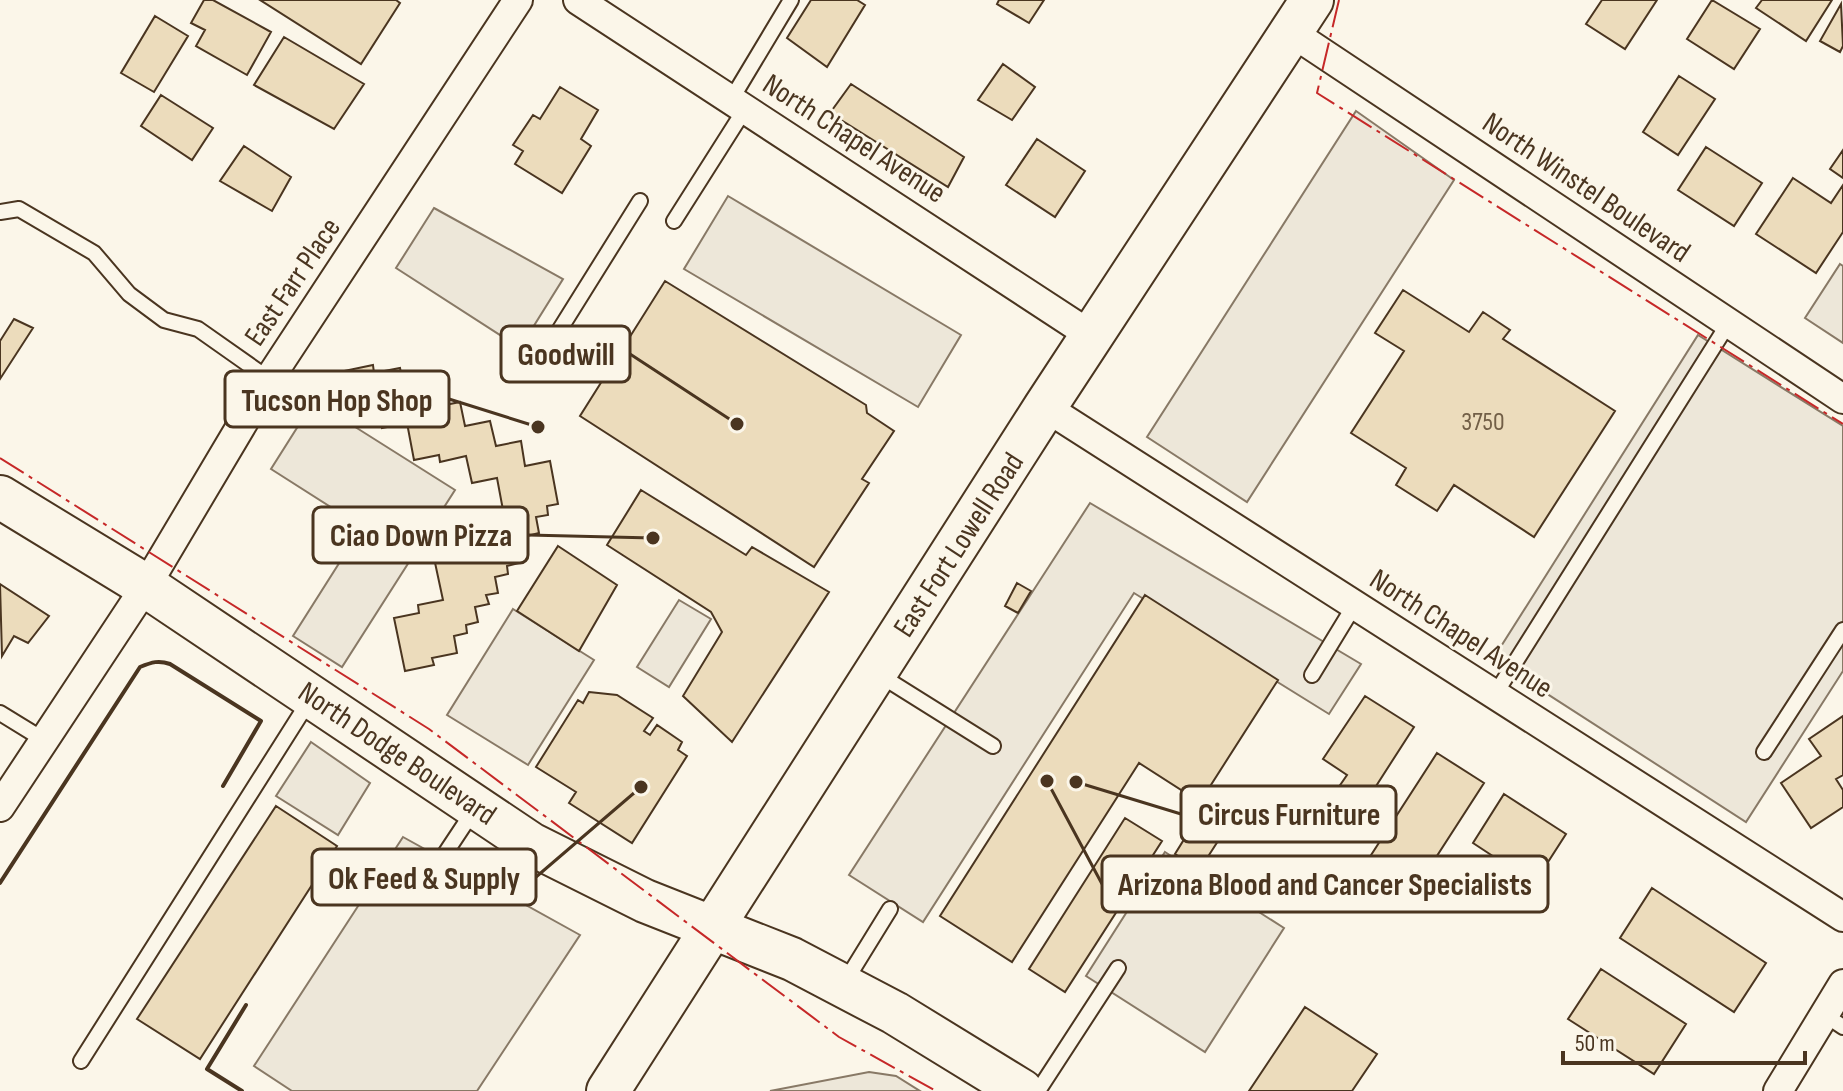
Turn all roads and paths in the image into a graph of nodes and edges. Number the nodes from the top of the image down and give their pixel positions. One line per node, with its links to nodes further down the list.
1 (518, 0): 12 (street, East Farr Place)
2 (578, 0): 5 (street, North Chapel Avenue)
3 (791, 0): 5 (lane)
4 (1301, 16): 9 (street, North Winstel Boulevard); 11 (main road, East Fort Lowell Road)
5 (738, 104): 8 (lane); 11 (street, North Chapel Avenue)
6 (640, 201): 10 (lane)
7 (0, 212): 12 (lane)
8 (674, 221)
9 (1728, 324): 13 (street, North Winstel Boulevard); 21 (lane)
10 (557, 334)
11 (1092, 336): 14 (main road, East Fort Lowell Road)
12 (269, 379): 16 (street, East Farr Place)
13 (1843, 399)
14 (1045, 407): 17 (street, North Chapel Avenue); 19 (main road, East Fort Lowell Road)
15 (0, 497): 16 (main road, North Dodge Boulevard)
16 (146, 586): 22 (main road, North Dodge Boulevard); 24 (street, East Farr Place)
17 (1354, 606): 20 (lane); 21 (street, North Chapel Avenue)
18 (1843, 630): 26 (lane)
19 (876, 672): 25 (lane); 32 (main road, East Fort Lowell Road)
20 (1312, 675)
21 (1494, 696): 31 (street, North Chapel Avenue)
22 (312, 697): 28 (main road, North Dodge Boulevard); 37 (lane)
23 (0, 713): 24 (lane)
24 (44, 740): 27 (street, East Farr Place)
25 (993, 746)
26 (1764, 752)
27 (0, 807)
28 (476, 807): 29 (lane); 32 (main road, North Dodge Boulevard)
29 (427, 881)
30 (890, 909): 35 (lane)
31 (1843, 917)
32 (710, 928): 35 (main road, North Dodge Boulevard); 38 (main road, East Fort Lowell Road)
33 (1118, 968): 40 (lane)
34 (1843, 984): 36 (street)
35 (842, 986): 39 (main road, North Dodge Boulevard)
36 (1834, 1021): 41 (street)
37 (81, 1061)
38 (608, 1091)
39 (1022, 1091)
40 (1038, 1091)
41 (1778, 1091)

